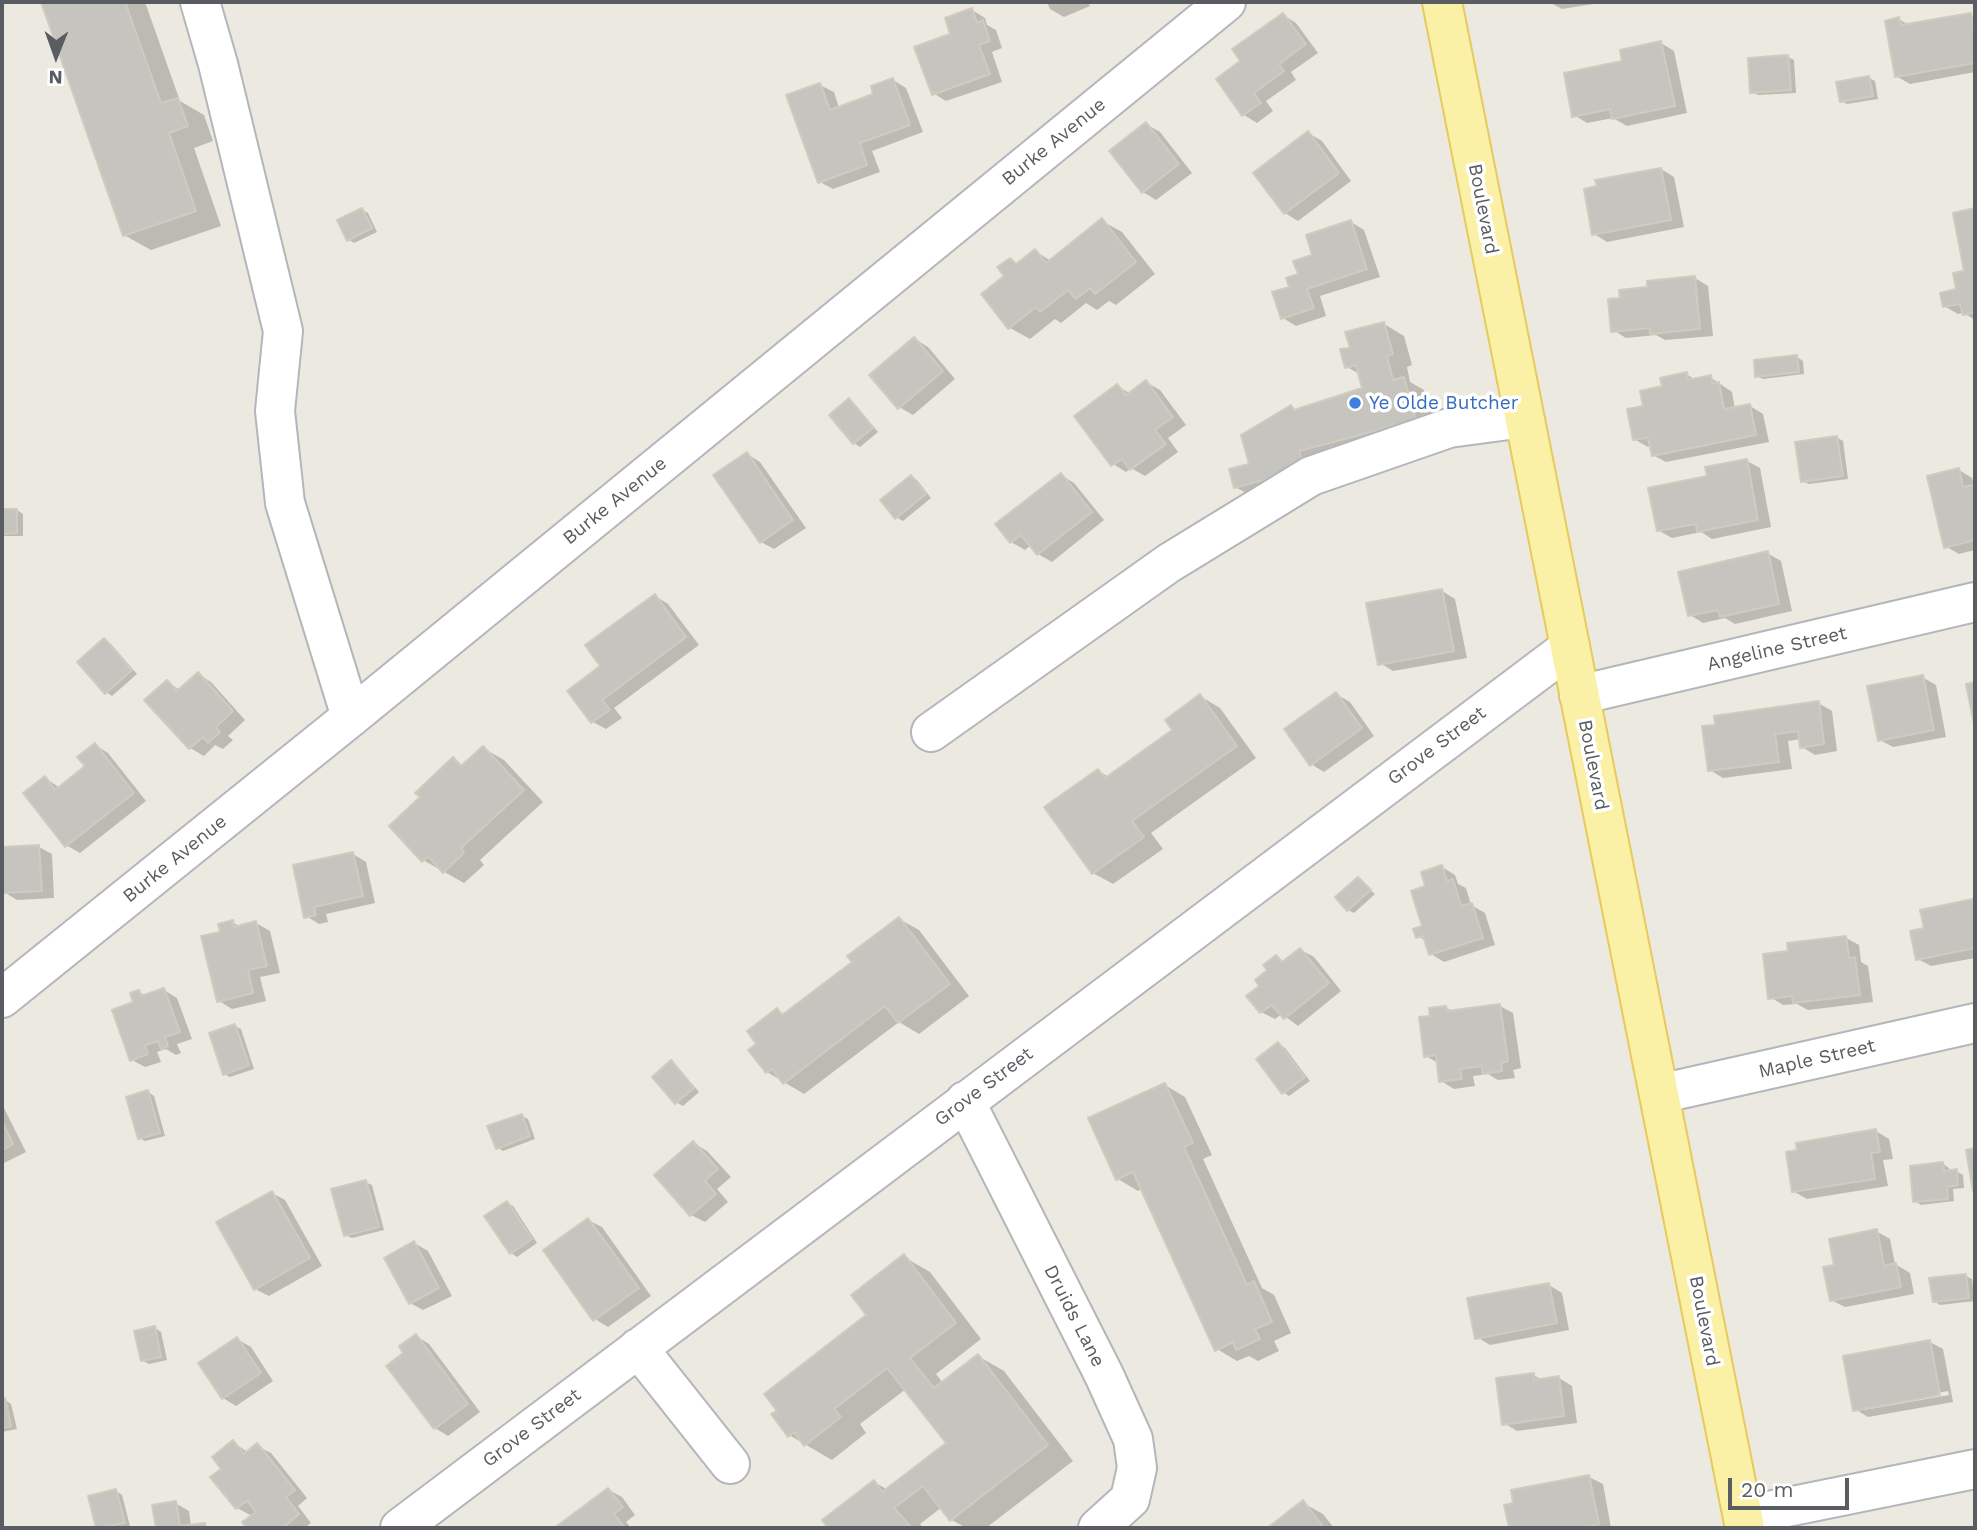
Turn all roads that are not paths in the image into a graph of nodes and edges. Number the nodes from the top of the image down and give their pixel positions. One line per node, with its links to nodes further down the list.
1 (200, 2): 8 (street)
2 (1226, 2): 8 (street, Burke Avenue)
3 (1442, 2): 4 (main road, Boulevard)
4 (1524, 418): 6 (main road, Boulevard); 9 (street)
5 (1975, 602): 7 (street, Angeline Street)
6 (1570, 647): 7 (main road, Boulevard); 13 (street, Grove Street)
7 (1579, 695): 12 (main road, Boulevard)
8 (351, 717): 10 (street, Burke Avenue)
9 (931, 732)
10 (2, 998)
11 (1975, 1023): 12 (street, Maple Street)
12 (1659, 1094): 17 (main road, Boulevard)
13 (965, 1101): 14 (street, Grove Street); 19 (street, Druids Lane)
14 (638, 1348): 15 (street); 18 (street, Grove Street)
15 (730, 1464)
16 (1975, 1469): 17 (street)
17 (1744, 1522)
18 (400, 1528)
19 (1098, 1528)

